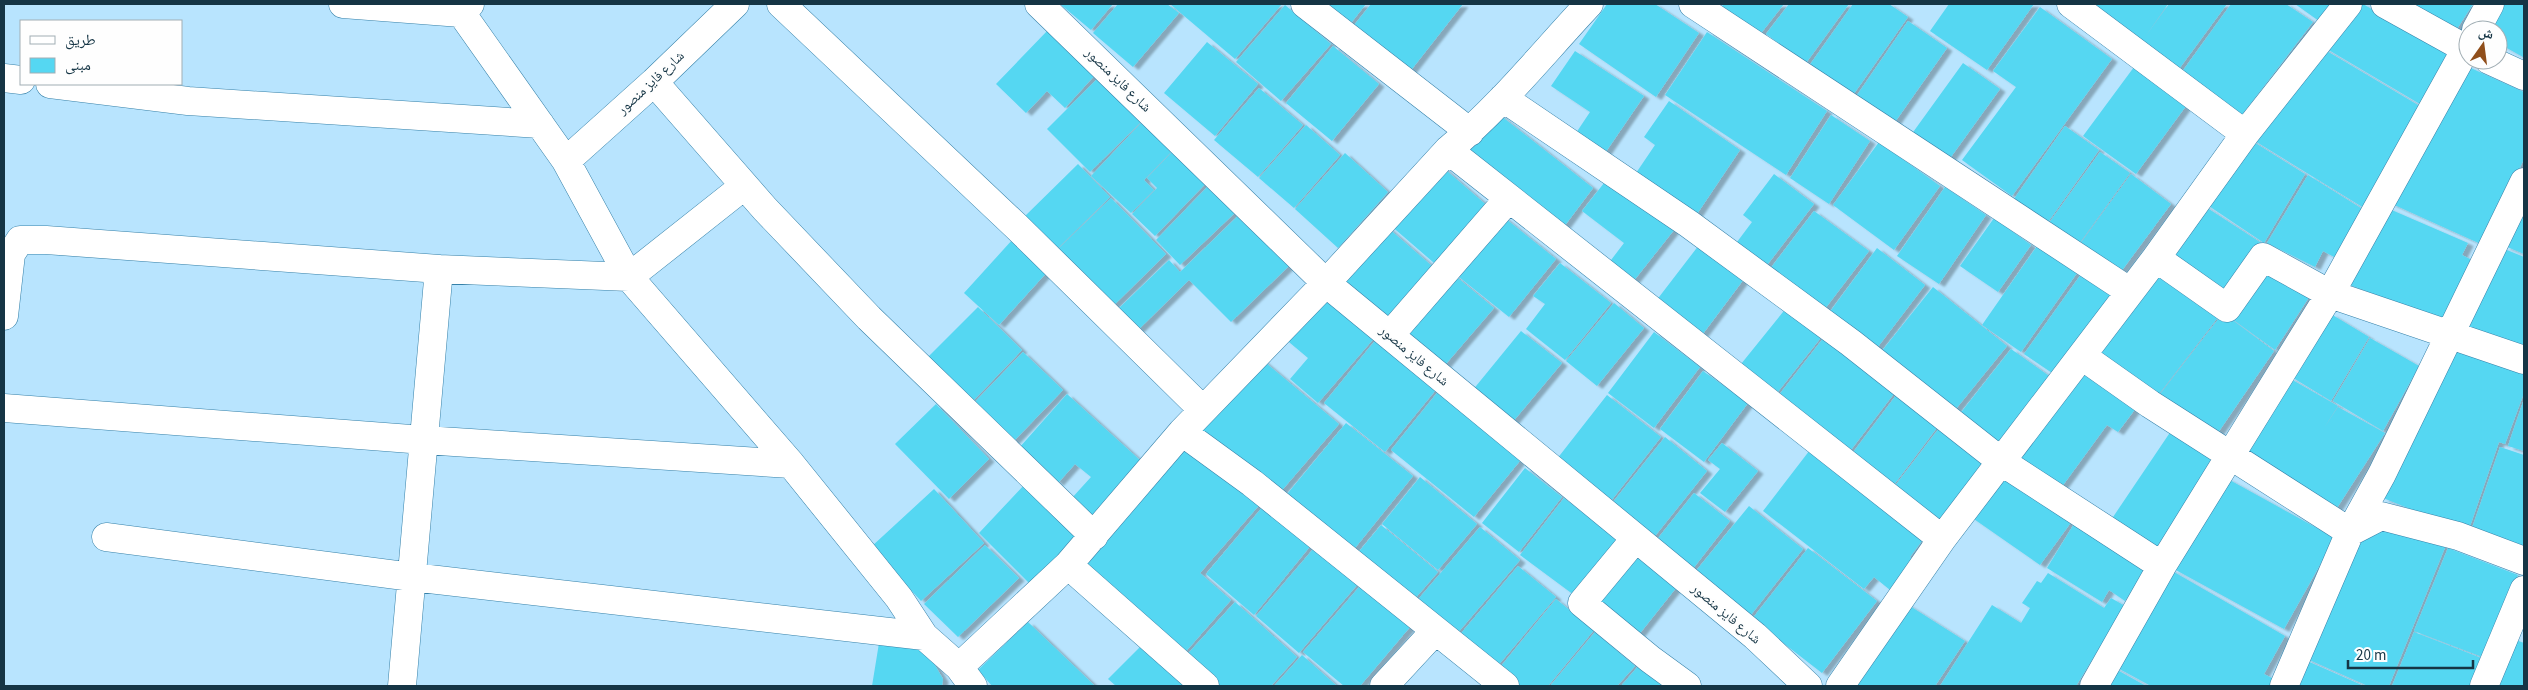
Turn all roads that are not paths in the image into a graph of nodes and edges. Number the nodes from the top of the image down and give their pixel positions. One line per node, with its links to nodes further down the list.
1 (343, 4): 12 (street)
2 (735, 4): 20 (street, شارع فايز منصور)
3 (781, 4): 43 (street)
4 (1039, 4): 34 (street, شارع فايز منصور)
5 (1305, 4): 24 (street)
6 (1588, 4): 22 (street)
7 (1693, 4): 35 (street)
8 (2071, 4): 25 (street)
9 (2348, 4): 25 (street)
10 (2385, 4): 14 (street)
11 (2490, 4): 13 (street)
12 (462, 7): 23 (street)
13 (2484, 20)
14 (2458, 40)
15 (2508, 67): 17 (street)
16 (2460, 70): 36 (street)
17 (2524, 76)
18 (4, 78): 19 (street)
19 (20, 80)
20 (654, 82): 27 (street, شارع فايز منصور); 29 (street)
21 (58, 85): 23 (street)
22 (1503, 98): 24 (street); 47 (street)
23 (540, 124): 27 (street)
24 (1470, 132): 26 (street)
25 (2245, 134): 31 (street)
26 (1448, 150): 30 (street); 34 (street)
27 (566, 161): 33 (street)
28 (2524, 182): 38 (street)
29 (744, 186): 33 (street); 50 (street)
30 (1509, 198): 39 (street); 53 (street)
31 (2156, 258): 35 (street); 36 (street)
32 (439, 269): 33 (street); 37 (street); 45 (street)
33 (629, 277): 48 (street)
34 (1326, 283): 39 (street, شارع فايز منصور); 43 (street)
35 (2129, 291): 40 (street)
36 (2330, 294): 38 (street); 46 (street)
37 (4, 316)
38 (2451, 334): 41 (street); 49 (street)
39 (1390, 335): 52 (street, شارع فايز منصور)
40 (2082, 356): 46 (street); 47 (street)
41 (2524, 360)
42 (4, 408): 45 (street)
43 (1203, 410): 44 (street)
44 (1182, 432): 50 (street); 59 (street)
45 (424, 440): 48 (street); 57 (street)
46 (2232, 456): 49 (street); 56 (street)
47 (2002, 462): 53 (street); 56 (street)
48 (791, 464): 60 (street)
49 (2350, 532): 54 (street); 70 (street)
50 (1094, 536): 55 (street)
51 (106, 538): 57 (street)
52 (1635, 539): 66 (street); 67 (street, شارع فايز منصور)
53 (1942, 539): 68 (street)
54 (2524, 561)
55 (1068, 565): 61 (street); 63 (street)
56 (2162, 566): 69 (street)
57 (412, 577): 60 (street); 62 (street)
58 (2524, 590): 71 (street)
59 (1434, 632): 64 (street); 65 (street)
60 (924, 636): 61 (street)
61 (966, 677)
62 (402, 686)
63 (1205, 686)
64 (1384, 686)
65 (1505, 686)
66 (1687, 686)
67 (1808, 686)
68 (1840, 686)
69 (2094, 686)
70 (2284, 686)
71 (2484, 686)

